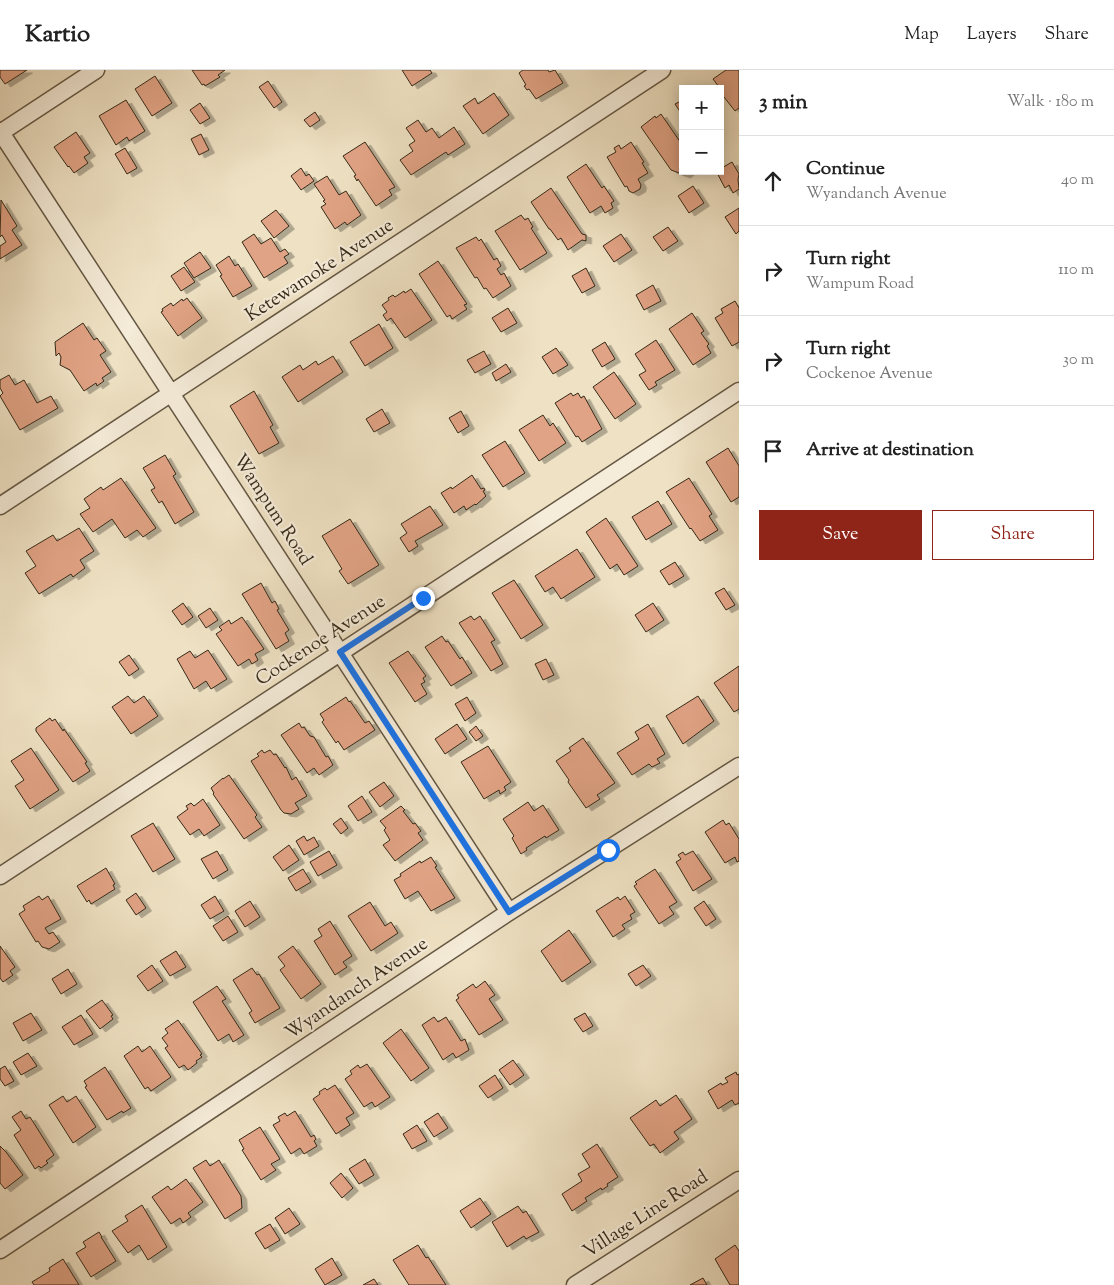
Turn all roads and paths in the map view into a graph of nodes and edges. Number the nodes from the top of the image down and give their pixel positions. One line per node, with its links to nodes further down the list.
1 (96, 70): 3 (street)
2 (662, 70): 5 (street, Ketewamoke Avenue)
3 (0, 132): 5 (street, Wampum Road)
4 (739, 391): 7 (street, Cockenoe Avenue)
5 (172, 393): 6 (street, Ketewamoke Avenue); 7 (street, Wampum Road)
6 (0, 506)
7 (340, 652): 9 (street, Cockenoe Avenue); 10 (street, Wampum Road)
8 (739, 766): 10 (street, Wyandanch Avenue)
9 (0, 876)
10 (509, 912): 12 (street, Wyandanch Avenue)
11 (739, 1180): 13 (street, Village Line Road)
12 (0, 1250)
13 (575, 1285)

